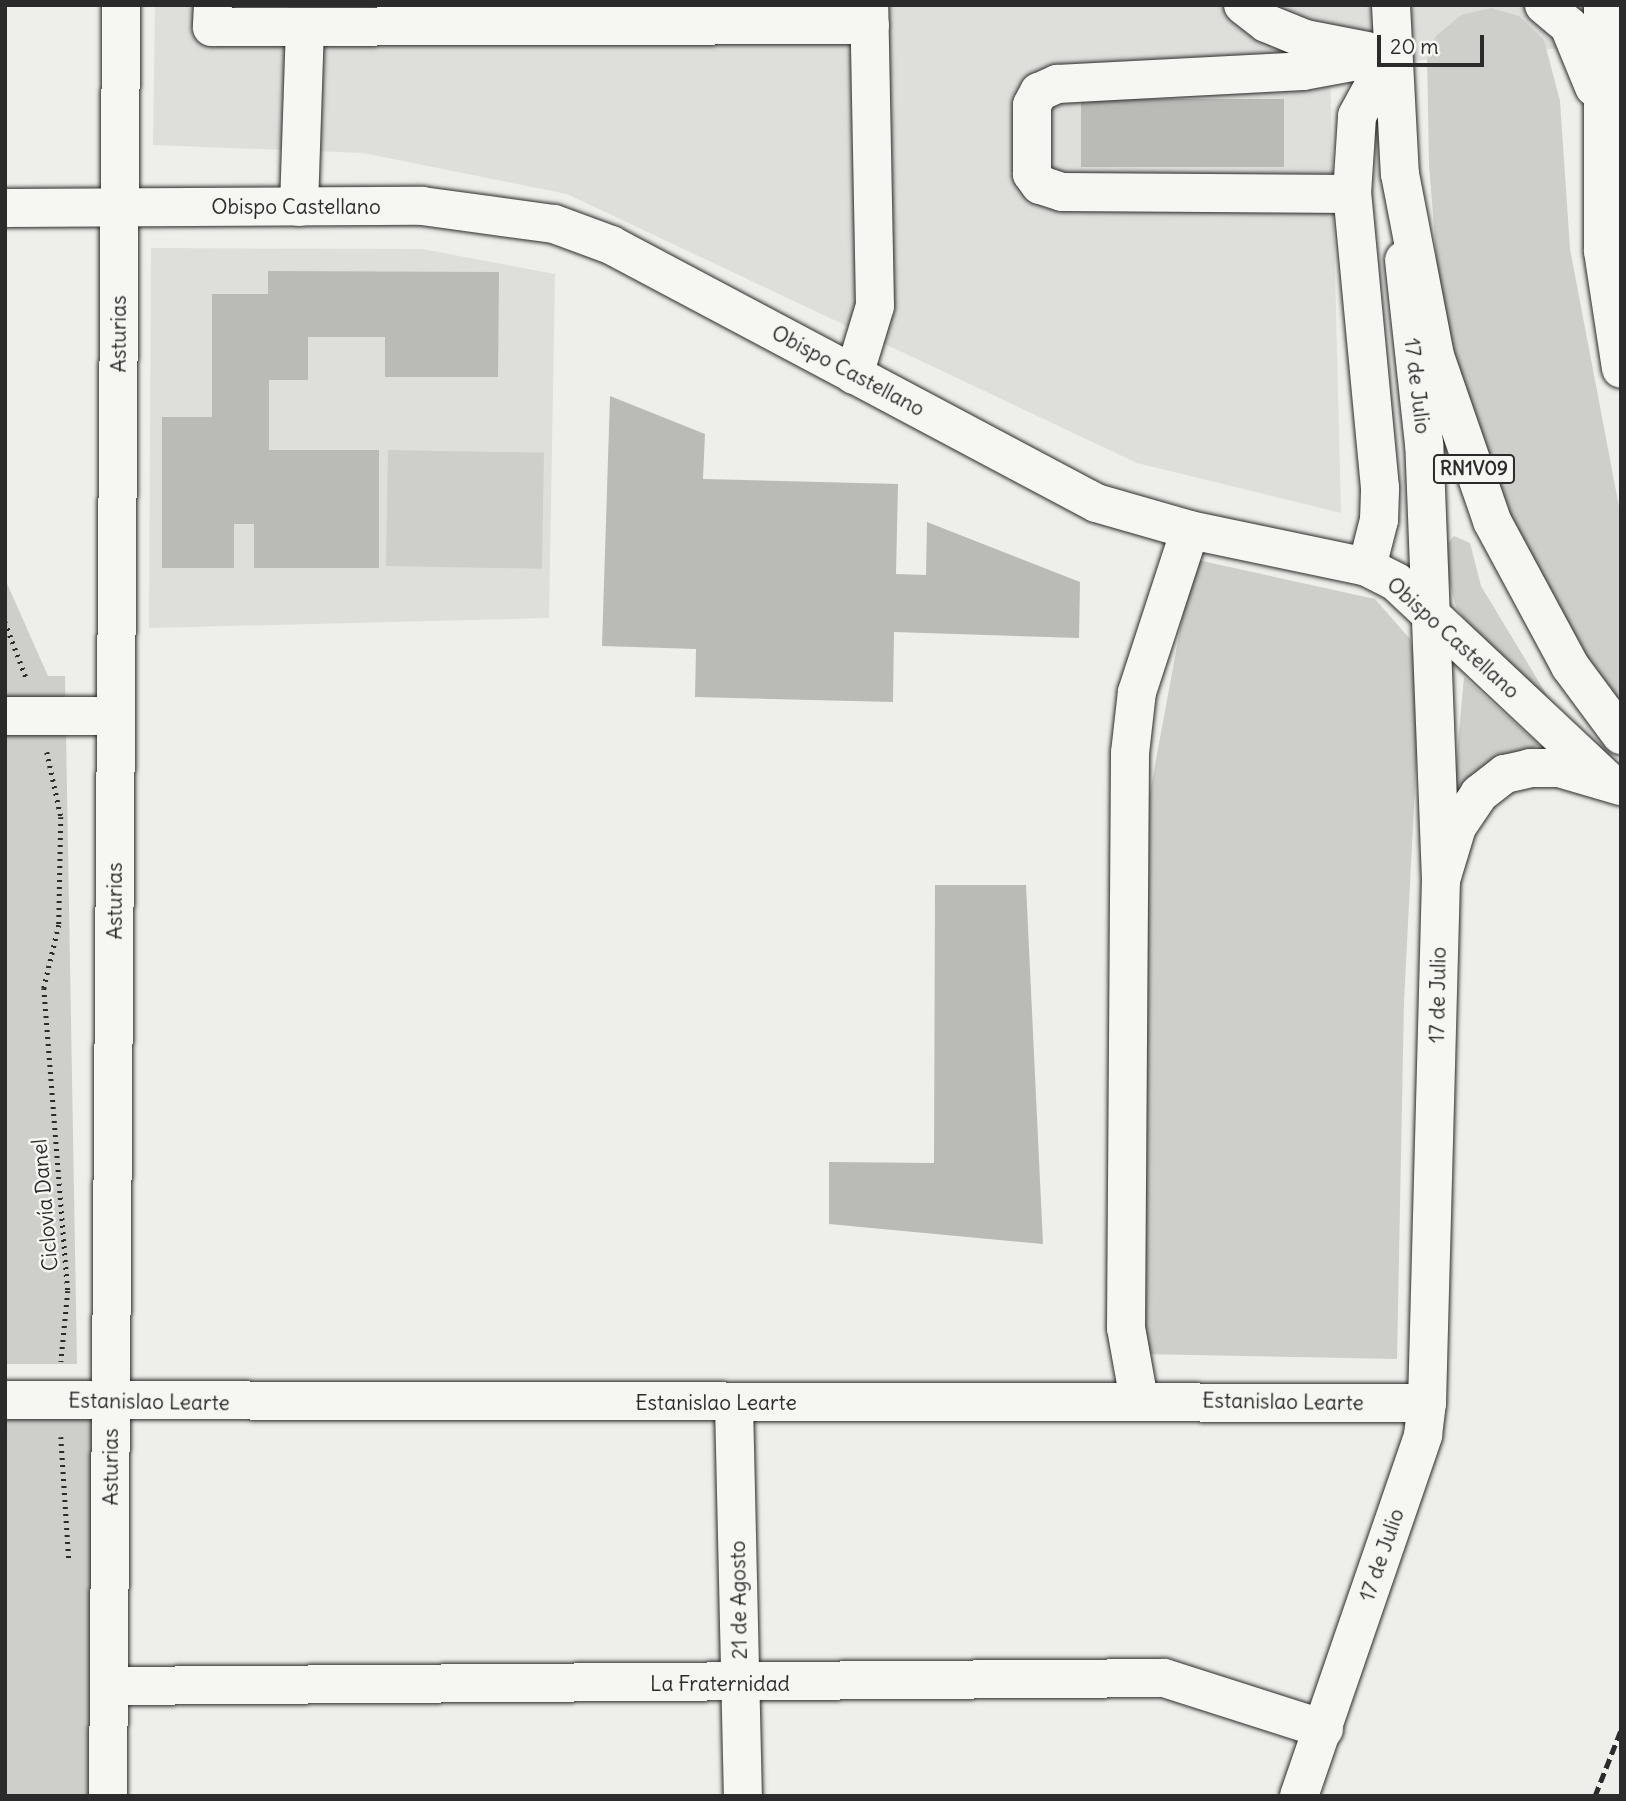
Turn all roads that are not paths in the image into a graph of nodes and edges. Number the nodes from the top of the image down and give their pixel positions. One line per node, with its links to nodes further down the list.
1 (121, 5): 15 (street, Asturias)
2 (213, 5): 8 (street)
3 (1243, 5): 9 (street)
4 (1391, 5): 9 (street, RN1V09)
5 (1544, 5): 10 (street)
6 (1603, 5): 10 (street)
7 (870, 15): 8 (street); 17 (street)
8 (305, 29): 13 (street)
9 (1390, 55): 11 (street, RN1V09); 12 (street); 12 (street)
10 (1601, 106): 16 (street)
11 (1400, 174): 20 (street, 17 de Julio); 23 (street, RN1V09)
12 (1352, 194): 19 (street)
13 (299, 207): 15 (street, Obispo Castellano); 17 (street, Obispo Castellano)
14 (5, 208): 15 (street, Obispo Castellano)
15 (120, 208): 22 (street, Asturias)
16 (1621, 369)
17 (854, 375): 18 (street, Obispo Castellano)
18 (1190, 530): 19 (street, Obispo Castellano); 27 (street)
19 (1367, 567): 20 (street, Obispo Castellano)
20 (1432, 616): 24 (street, Obispo Castellano); 25 (street, 17 de Julio)
21 (23, 716): 22 (street)
22 (116, 716): 28 (street, Asturias)
23 (1621, 735)
24 (1613, 782): 25 (street)
25 (1441, 880): 29 (street, 17 de Julio)
26 (5, 1400): 28 (street, Estanislao Learte)
27 (1139, 1400): 29 (street, Estanislao Learte); 30 (street, Estanislao Learte)
28 (111, 1402): 30 (street, Estanislao Learte); 32 (street, Asturias)
29 (1427, 1403): 33 (street, 17 de Julio)
30 (734, 1404): 31 (street, 21 de Agosto)
31 (740, 1684): 32 (street, La Fraternidad); 33 (street, La Fraternidad); 35 (street, 21 de Agosto)
32 (109, 1686): 34 (street, Asturias)
33 (1324, 1729): 36 (street, 17 de Julio)
34 (108, 1796)
35 (743, 1796)
36 (1299, 1796)

